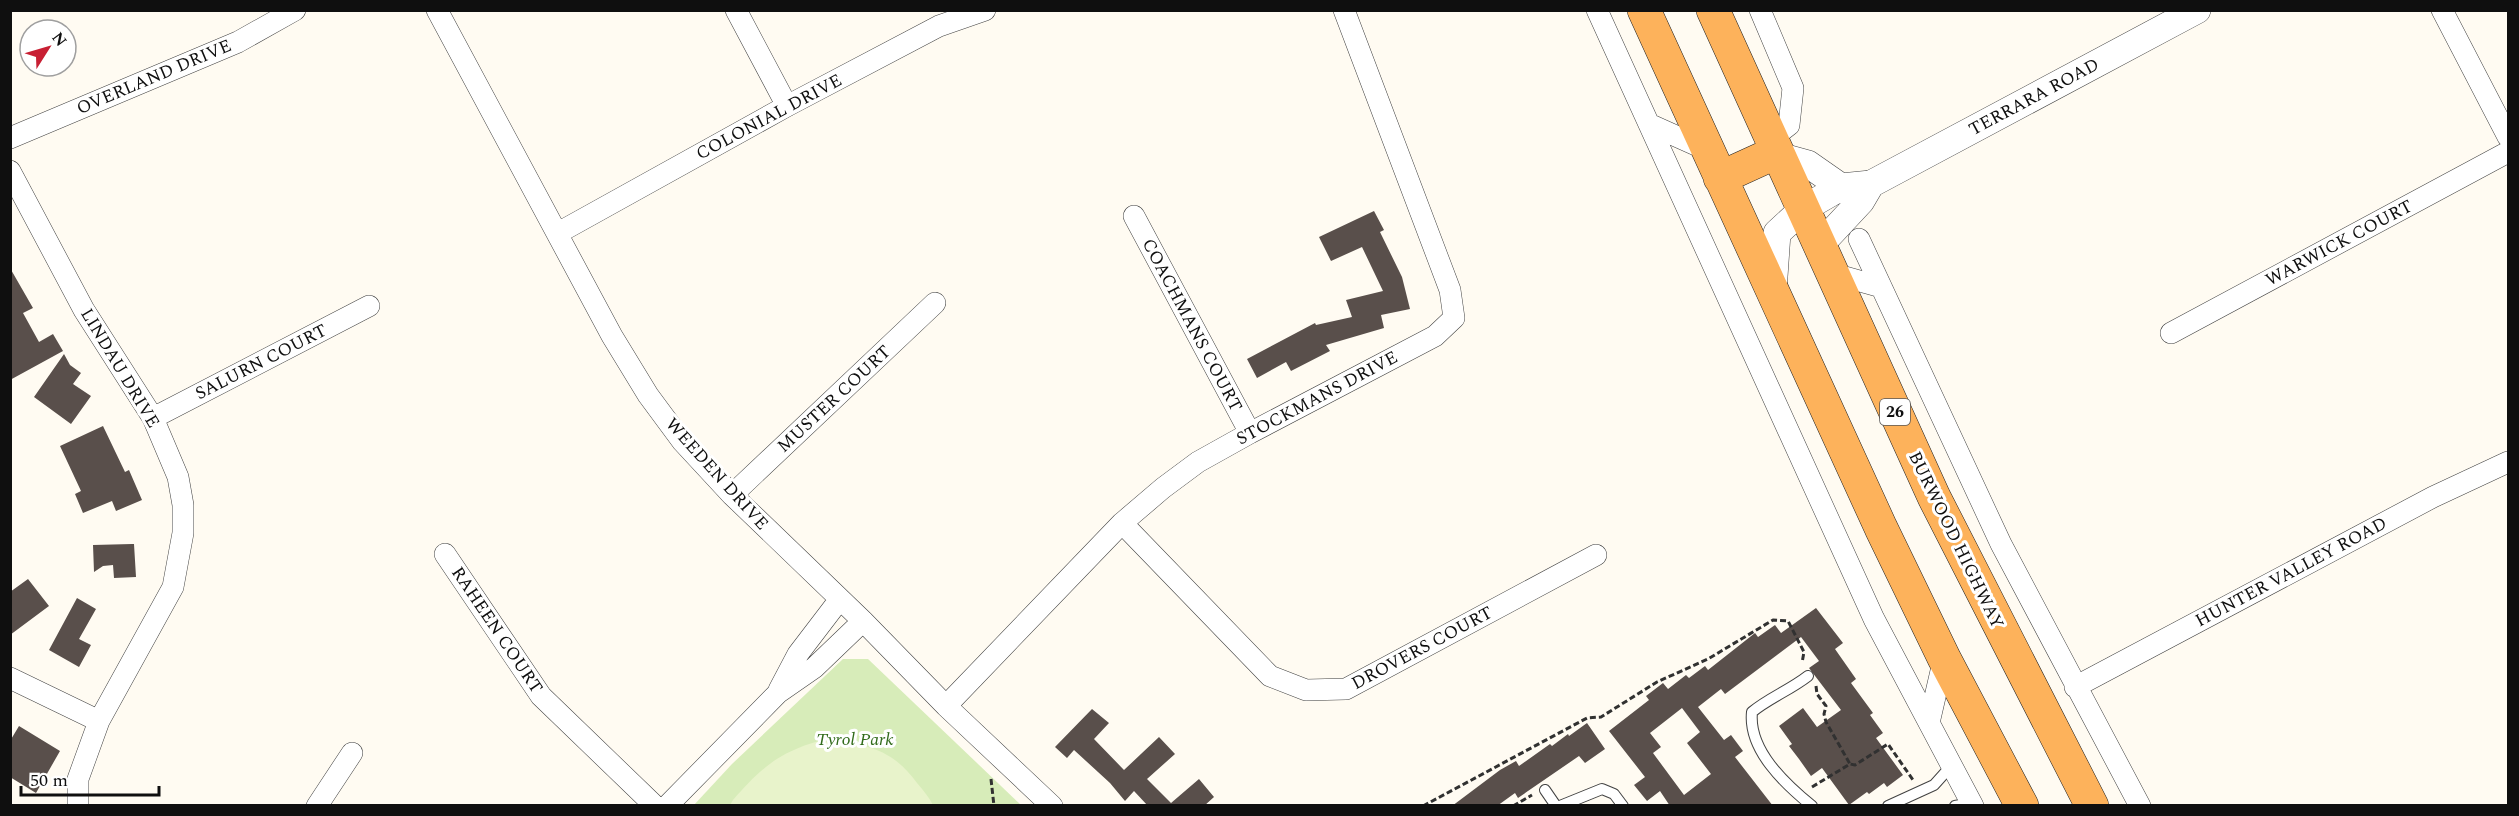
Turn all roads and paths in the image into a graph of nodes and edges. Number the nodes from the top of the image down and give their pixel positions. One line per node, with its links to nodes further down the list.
1 (295, 10): 15 (street, OVERLAND DRIVE)
2 (437, 10): 24 (street, WEEDEN DRIVE)
3 (736, 10): 12 (street)
4 (985, 10): 12 (street, COLONIAL DRIVE)
5 (1344, 10): 33 (street, STOCKMANS DRIVE)
6 (1598, 10): 13 (street)
7 (1644, 10): 18 (highway)
8 (1713, 10): 16 (highway, BURWOOD HIGHWAY / 26)
9 (1760, 10): 16 (street)
10 (2197, 10): 20 (street, TERRARA ROAD)
11 (2442, 10): 14 (street)
12 (787, 106): 24 (street, COLONIAL DRIVE)
13 (1649, 124): 18 (street); 48 (street)
14 (2508, 137)
15 (10, 138)
16 (1775, 149): 18 (highway); 21 (street); 22 (highway, BURWOOD HIGHWAY / 26)
17 (2508, 152): 31 (street, WARWICK COURT)
18 (1713, 164): 28 (highway)
19 (10, 171): 32 (street, LINDAU DRIVE)
20 (1871, 184): 21 (street, TERRARA ROAD); 26 (street, TERRARA ROAD)
21 (1841, 187): 22 (street, TERRARA ROAD)
22 (1803, 209): 26 (highway, BURWOOD HIGHWAY / 26); 28 (street, TERRARA ROAD)
23 (1134, 216): 33 (street, COACHMANS COURT)
24 (558, 233): 35 (street, WEEDEN DRIVE)
25 (1859, 239): 27 (street)
26 (1825, 259): 27 (street); 69 (highway, BURWOOD HIGHWAY / 26)
27 (1881, 287): 44 (street)
28 (1773, 291): 41 (highway)
29 (935, 303): 35 (street, MUSTER COURT)
30 (369, 306): 32 (street, SALURN COURT)
31 (2171, 333)
32 (153, 418): 47 (street, LINDAU DRIVE)
33 (1250, 433): 36 (street, STOCKMANS DRIVE)
34 (2508, 462): 44 (street, HUNTER VALLEY ROAD)
35 (732, 495): 39 (street, WEEDEN DRIVE)
36 (1122, 524): 38 (street, DROVERS COURT); 46 (street, STOCKMANS DRIVE)
37 (445, 554): 59 (street, RAHEEN COURT)
38 (1596, 555)
39 (840, 599): 40 (street, WEEDEN DRIVE); 45 (street)
40 (863, 621): 45 (street); 46 (street, WEEDEN DRIVE)
41 (1944, 658): 48 (street); 68 (highway)
42 (1808, 676): 50 (path); 55 (lane); 63 (path)
43 (10, 678): 47 (street)
44 (2075, 687): 70 (street)
45 (778, 693): 60 (street)
46 (946, 706): 62 (street, WEEDEN DRIVE)
47 (99, 721): 57 (street, LINDAU DRIVE)
48 (1929, 723): 51 (street)
49 (352, 753): 58 (street)
50 (1850, 764): 53 (path); 55 (path)
51 (1952, 765): 56 (street); 67 (lane)
52 (991, 779): 61 (path)
53 (1913, 780)
54 (1545, 790): 64 (path); 65 (lane)
55 (1808, 802)
56 (1966, 805)
57 (78, 806)
58 (317, 806)
59 (655, 806)
60 (667, 806)
61 (994, 806)
62 (1052, 806)
63 (1423, 806)
64 (1513, 806)
65 (1558, 806): 66 (lane)
66 (1623, 806)
67 (1888, 806)
68 (2022, 806)
69 (2092, 806)
70 (2140, 806)

